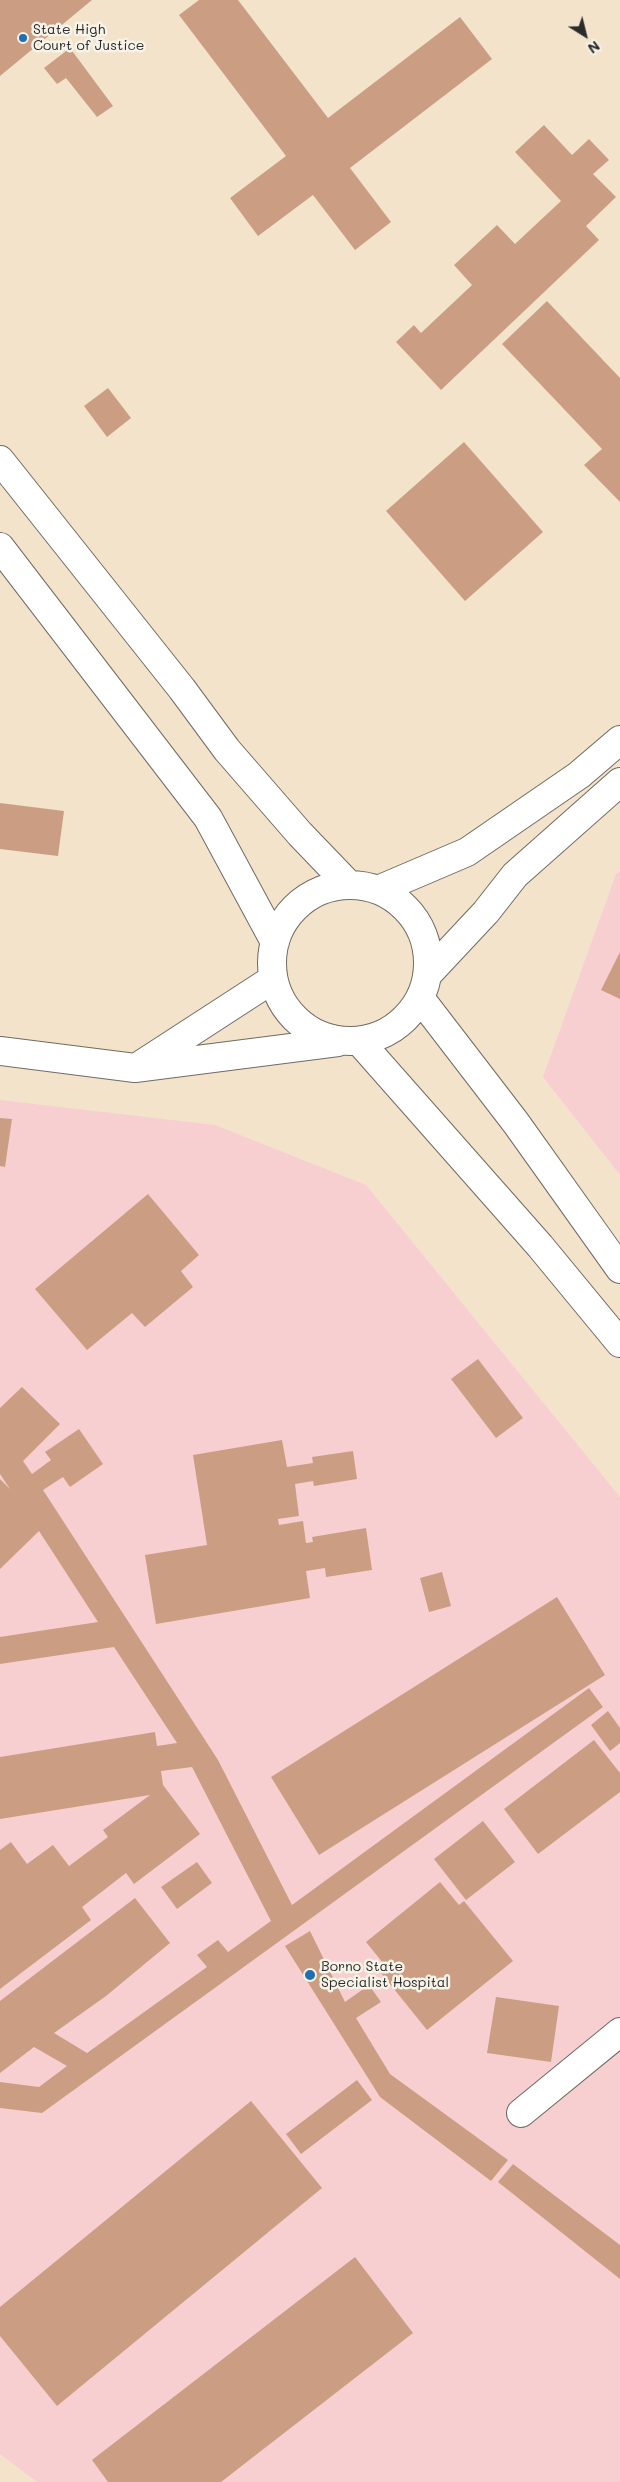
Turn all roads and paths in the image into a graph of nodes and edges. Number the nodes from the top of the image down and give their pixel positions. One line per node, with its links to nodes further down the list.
1 (0, 460): 5 (main road)
2 (0, 548): 7 (main road)
3 (620, 740): 6 (main road)
4 (620, 782): 9 (main road)
5 (349, 885): 6 (main road); 7 (main road)
6 (378, 890): 9 (main road)
7 (275, 942): 8 (main road)
8 (273, 979): 10 (main road); 12 (main road)
9 (424, 986): 10 (main road); 13 (main road)
10 (350, 1041): 12 (main road); 14 (main road)
11 (0, 1051): 12 (main road)
12 (136, 1068)
13 (620, 1269)
14 (620, 1343)
15 (620, 2032): 16 (main road)
16 (521, 2113)

